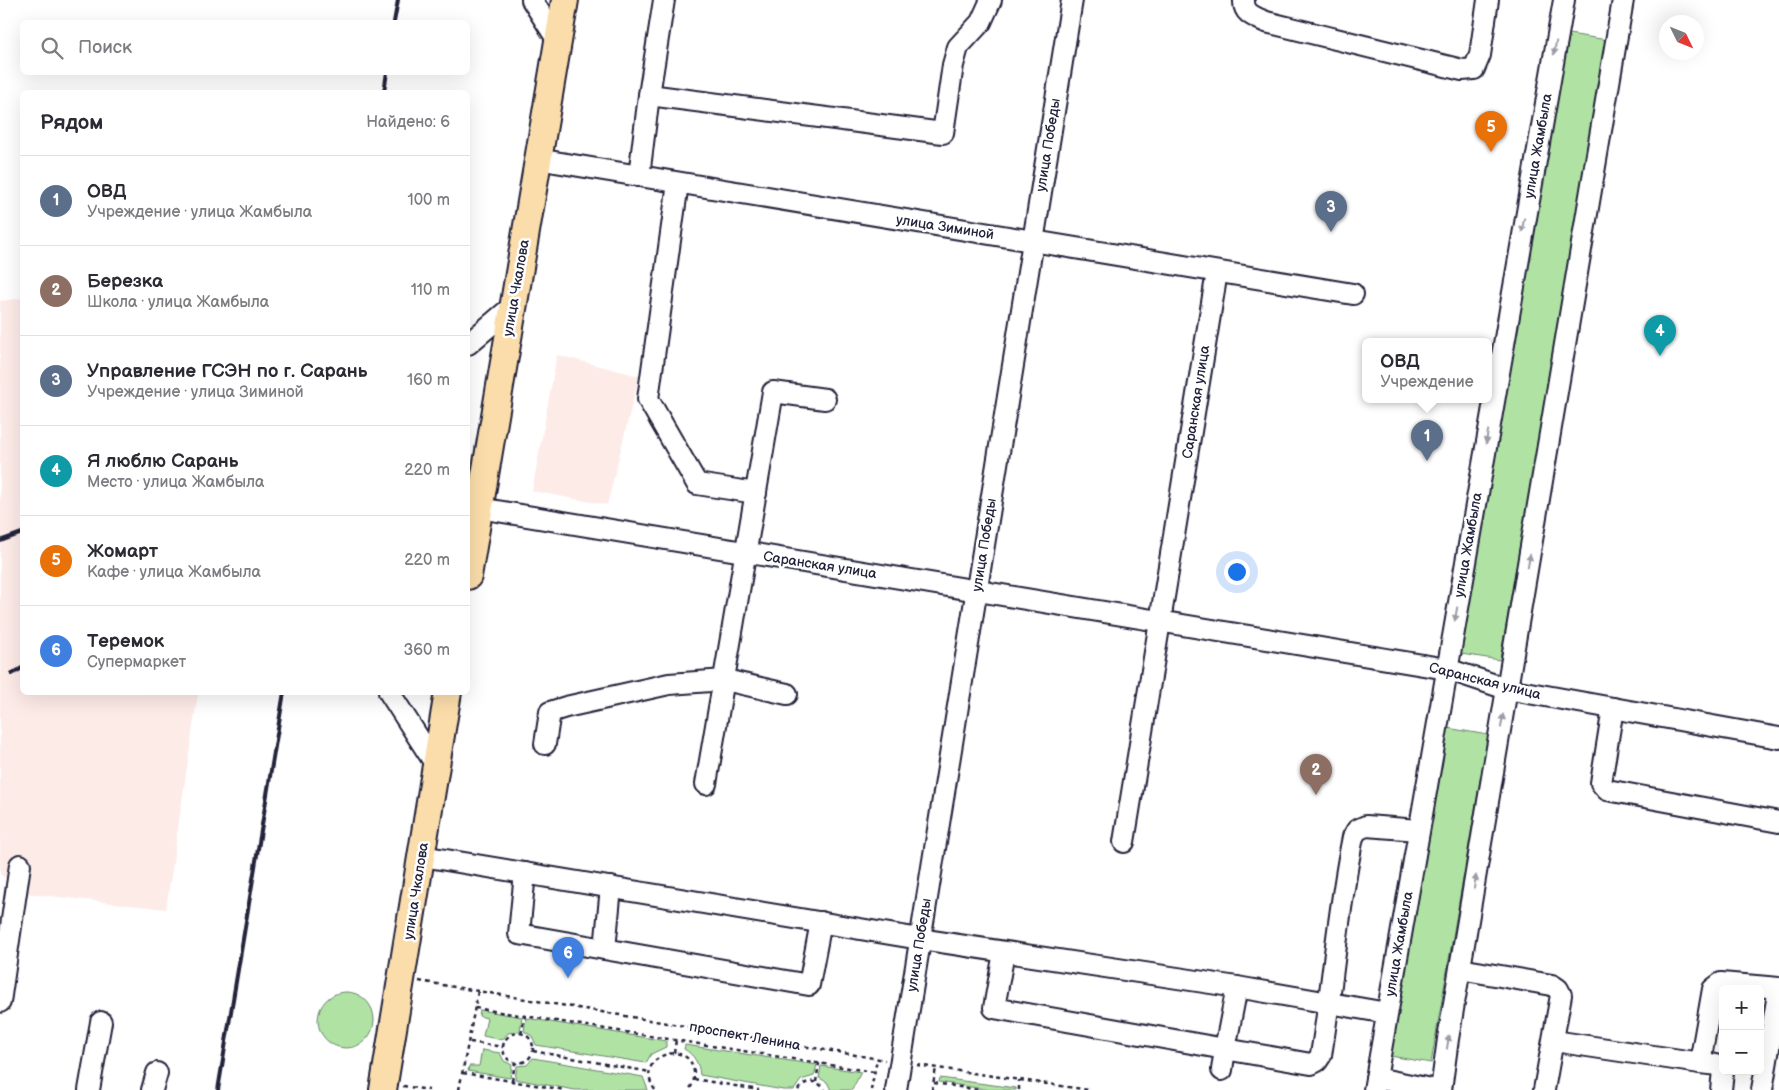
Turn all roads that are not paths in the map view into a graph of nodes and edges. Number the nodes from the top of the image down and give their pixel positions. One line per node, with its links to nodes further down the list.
1 (532, 0): 10 (street)
2 (565, 0): 10 (main road, улица Чкалова)
3 (664, 0): 11 (street)
4 (991, 0): 11 (street)
5 (1072, 0): 15 (street, улица Победы)
6 (1244, 0): 7 (street)
7 (1488, 0)
8 (1564, 0): 27 (street, улица Жамбыла, one-way to 27)
9 (1624, 0): 29 (street, one-way to 9)
10 (558, 41): 12 (main road, улица Чкалова)
11 (649, 94): 13 (street)
12 (537, 159): 13 (street, улица Зиминой); 18 (main road, улица Чкалова)
13 (639, 176): 14 (street, улица Зиминой)
14 (678, 183): 15 (street, улица Зиминой); 21 (street)
15 (1033, 241): 16 (street, улица Зиминой); 25 (street, улица Победы)
16 (1217, 272): 17 (street, улица Зиминой); 26 (street, Саранская улица)
17 (1353, 294)
18 (513, 306): 19 (street); 22 (main road, улица Чкалова)
19 (470, 342)
20 (826, 400): 21 (street)
21 (756, 493): 23 (street)
22 (479, 508): 23 (street, Саранская улица); 24 (main road, улица Чкалова)
23 (746, 552): 25 (street, Саранская улица); 28 (street)
24 (470, 564)
25 (976, 591): 26 (street, Саранская улица); 46 (street, улица Победы)
26 (1161, 621): 27 (street, Саранская улица); 40 (street, Саранская улица)
27 (1447, 669): 29 (street, Саранская улица); 39 (street, улица Жамбыла)
28 (725, 680): 30 (street); 35 (street); 37 (street)
29 (1507, 690): 33 (street, Саранская улица); 49 (street, one-way to 29)
30 (787, 694)
31 (448, 695): 36 (main road, улица Чкалова)
32 (403, 702): 36 (street)
33 (1613, 708): 34 (street, Саранская улица); 38 (street)
34 (1779, 738)
35 (545, 744)
36 (436, 764): 41 (main road, улица Чкалова)
37 (706, 784)
38 (1779, 822)
39 (1419, 830): 53 (street); 54 (street, улица Жамбыла)
40 (1124, 842)
41 (422, 856): 43 (street); 63 (main road, улица Чкалова)
42 (20, 865): 52 (street)
43 (525, 873): 44 (street); 47 (street)
44 (611, 887): 45 (street); 47 (street)
45 (821, 922): 46 (street); 47 (street)
46 (920, 939): 48 (street); 65 (street, улица Победы)
47 (604, 949)
48 (1004, 952): 50 (street); 57 (street)
49 (1460, 969): 56 (street); 67 (street, one-way to 49)
50 (1237, 987): 53 (street); 57 (street)
51 (1779, 988): 58 (street); 70 (street)
52 (0, 1002)
53 (1329, 1003): 54 (street); 57 (street)
54 (1388, 1012): 62 (street, улица Жамбыла)
55 (101, 1022): 64 (street)
56 (1554, 1040): 58 (street); 68 (street)
57 (1225, 1049): 60 (street)
58 (1700, 1063): 59 (street)
59 (1719, 1066)
60 (1222, 1070)
61 (1722, 1075): 69 (street)
62 (1375, 1084): 66 (street)
63 (384, 1086)
64 (89, 1090)
65 (896, 1090)
66 (1436, 1090)
67 (1441, 1090)
68 (1544, 1090)
69 (1720, 1090)
70 (1762, 1090)

